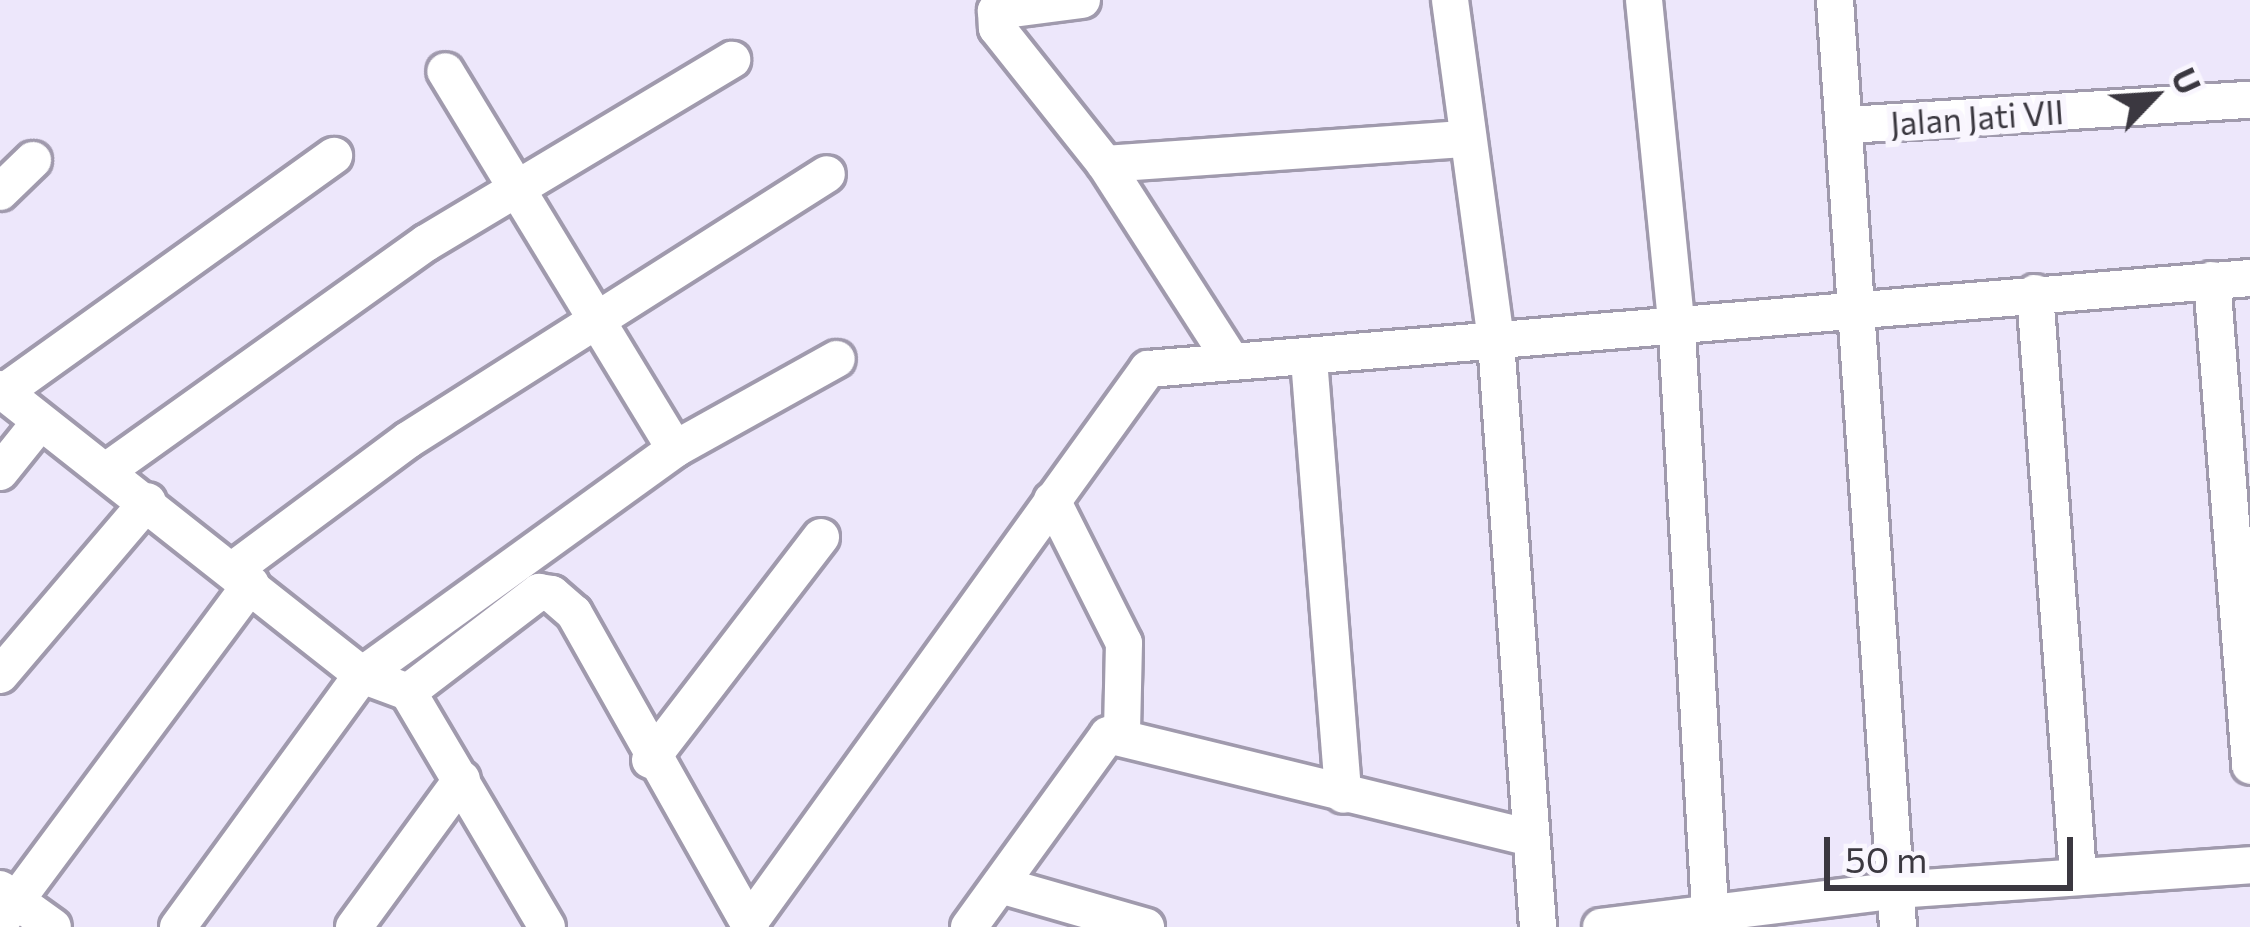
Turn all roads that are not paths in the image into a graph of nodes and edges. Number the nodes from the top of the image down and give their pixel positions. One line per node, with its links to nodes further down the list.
1 (1082, 0): 12 (street)
2 (1450, 0): 9 (street)
3 (1644, 0): 21 (street)
4 (1835, 0): 8 (street)
5 (732, 60): 14 (street)
6 (445, 70): 14 (street)
7 (2250, 100): 8 (street, Jalan Jati VII)
8 (1848, 125): 20 (street)
9 (1463, 139): 12 (street); 22 (street)
10 (334, 156): 26 (street)
11 (34, 160): 15 (street)
12 (1105, 164): 23 (street)
13 (827, 174): 19 (street)
14 (522, 184): 19 (street); 29 (street)
15 (0, 192)
16 (2250, 278): 17 (street)
17 (2212, 280): 18 (street); 40 (street)
18 (2035, 293): 20 (street); 45 (street)
19 (600, 315): 28 (street); 34 (street)
20 (1862, 316): 21 (street); 47 (street)
21 (1677, 332): 22 (street); 49 (street)
22 (1496, 341): 25 (street); 43 (street)
23 (1229, 357): 25 (street); 31 (street)
24 (837, 359): 28 (street)
25 (1310, 359): 42 (street)
26 (2, 390): 27 (street)
27 (36, 427): 29 (street); 30 (street)
28 (675, 449): 36 (street)
29 (109, 469): 32 (street)
30 (0, 472)
31 (1052, 500): 38 (street); 51 (street)
32 (148, 501): 34 (street); 35 (street)
33 (821, 537): 39 (street)
34 (242, 577): 36 (street); 48 (street)
35 (0, 675)
36 (362, 675): 37 (street); 54 (street)
37 (408, 692): 39 (street); 41 (street)
38 (1122, 734): 42 (street); 46 (street)
39 (650, 760): 51 (street)
40 (2250, 766)
41 (463, 779): 50 (street); 55 (street)
42 (1343, 795): 43 (street)
43 (1526, 837): 52 (street)
44 (2250, 865): 45 (street)
45 (2078, 874): 47 (street)
46 (1000, 885): 56 (street); 57 (street)
47 (1896, 890): 49 (street); 59 (street)
48 (4, 903): 53 (street)
49 (1710, 910): 58 (street)
50 (539, 923)
51 (750, 925)
52 (1534, 926)
53 (53, 927)
54 (178, 927)
55 (354, 927)
56 (969, 927)
57 (1144, 927)
58 (1601, 927)
59 (1898, 927)

